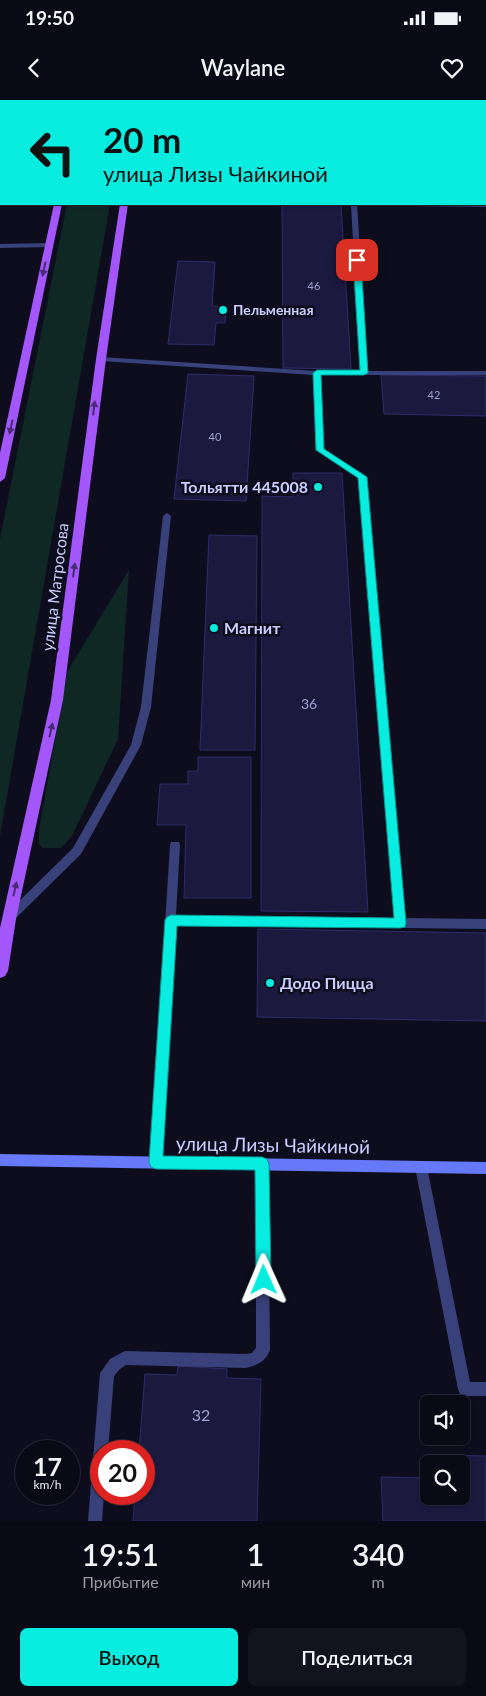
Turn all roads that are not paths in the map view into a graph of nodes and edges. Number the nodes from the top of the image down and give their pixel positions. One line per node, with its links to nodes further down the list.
1 (252, 100): 2 (lane)
2 (258, 100)
3 (58, 205): 6 (main road)
4 (124, 205): 8 (main road, улица Матросова)
5 (354, 205): 10 (lane)
6 (49, 245): 7 (lane); 12 (main road, one-way to 12)
7 (0, 246)
8 (100, 359): 9 (lane); 15 (main road, улица Матросова, one-way to 8)
9 (317, 373): 10 (lane); 17 (lane)
10 (364, 373): 11 (lane)
11 (486, 373)
12 (0, 478)
13 (167, 516): 15 (lane)
14 (175, 846): 16 (lane)
15 (9, 919): 19 (main road, улица Матросова)
16 (171, 920): 17 (lane); 21 (lane)
17 (400, 923): 18 (lane)
18 (486, 924)
19 (0, 971)
20 (0, 1160): 21 (main road, улица Лизы Чайкиной)
21 (156, 1162): 22 (main road, улица Лизы Чайкиной)
22 (262, 1164): 23 (main road, улица Лизы Чайкиной); 26 (lane)
23 (421, 1167): 24 (main road, улица Лизы Чайкиной); 25 (lane)
24 (486, 1168)
25 (486, 1389)
26 (95, 1521)

